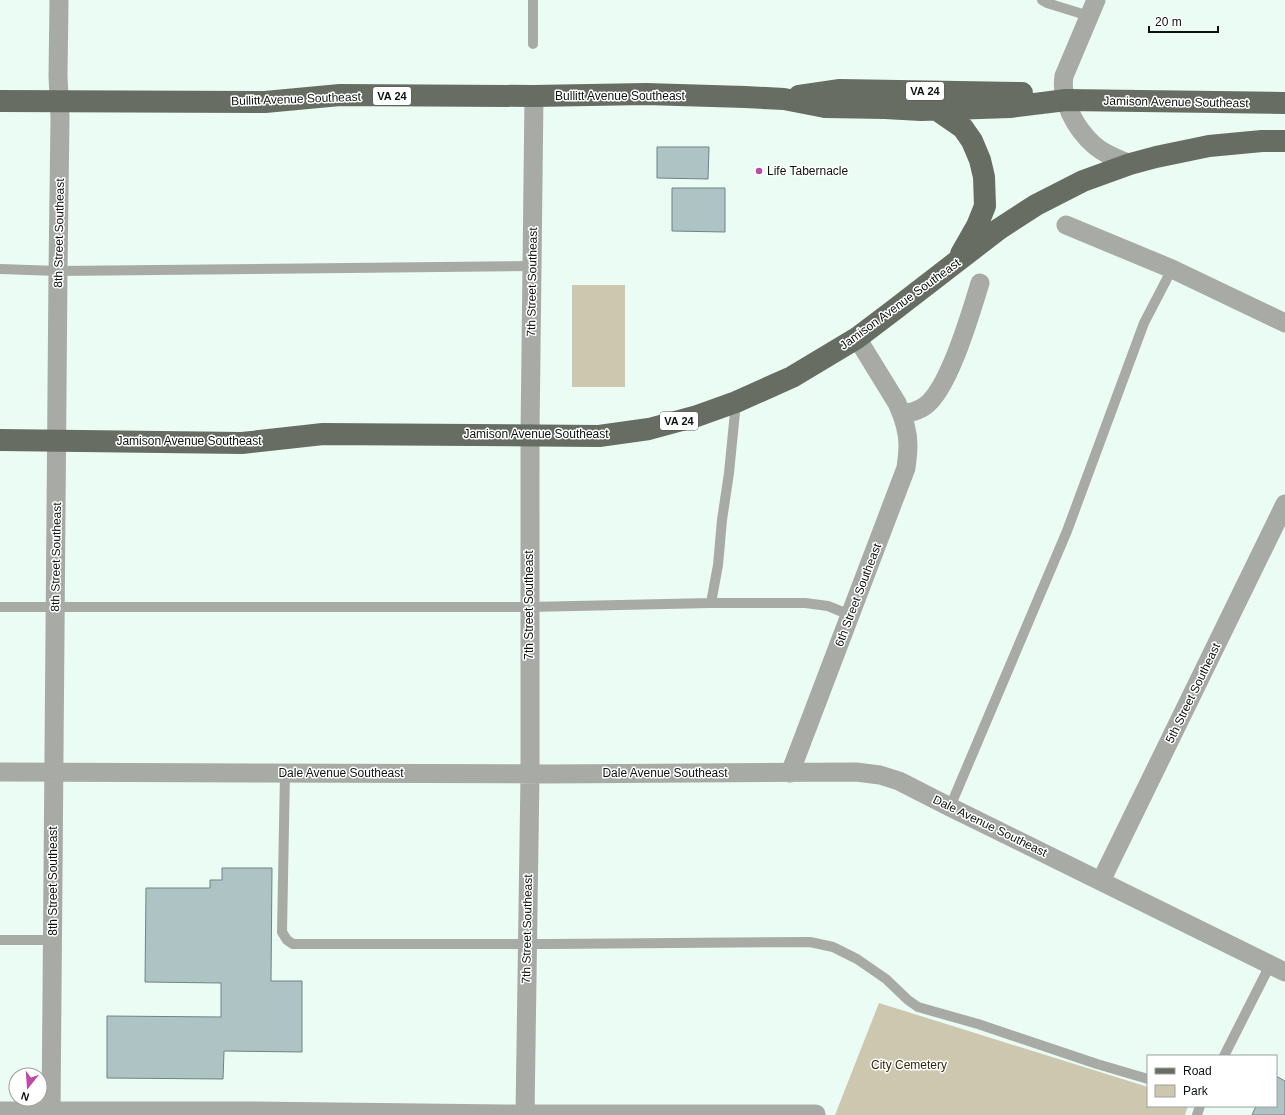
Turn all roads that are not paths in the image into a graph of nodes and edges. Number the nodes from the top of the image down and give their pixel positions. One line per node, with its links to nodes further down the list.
1 (59, 0): 10 (street, 8th Street Southeast)
2 (533, 0): 5 (lane)
3 (1042, 0): 4 (lane)
4 (1093, 8): 8 (street)
5 (533, 44)
6 (534, 96): 7 (main road, Bullitt Avenue Southeast / VA 24); 10 (main road, Bullitt Avenue Southeast / VA 24); 17 (street, 7th Street Southeast)
7 (784, 99): 8 (main road, Bullitt Avenue Southeast / VA 24); 12 (main road, Bullitt Avenue Southeast / VA 24)
8 (1066, 100): 11 (main road, Jamison Avenue Southeast / VA 24); 12 (main road, Bullitt Avenue Southeast / VA 24); 14 (street)
9 (0, 101): 10 (main road, Bullitt Avenue Southeast / VA 24)
10 (60, 102): 20 (street, 8th Street Southeast)
11 (1285, 102)
12 (937, 110): 16 (main road)
13 (1285, 141): 14 (main road, Jamison Avenue Southeast / VA 24)
14 (1130, 164): 16 (main road, Jamison Avenue Southeast / VA 24)
15 (1066, 225): 19 (street)
16 (955, 264): 23 (main road, Jamison Avenue Southeast / VA 24)
17 (532, 266): 20 (lane); 26 (street, 7th Street Southeast)
18 (0, 269): 20 (lane)
19 (1172, 269): 22 (street); 40 (lane)
20 (58, 271): 28 (street, 8th Street Southeast)
21 (980, 282): 25 (street)
22 (1285, 323)
23 (857, 338): 24 (main road, Jamison Avenue Southeast / VA 24); 25 (street, 6th Street Southeast)
24 (736, 402): 26 (main road, Jamison Avenue Southeast / VA 24); 30 (lane)
25 (902, 414): 34 (street, 6th Street Southeast)
26 (530, 435): 28 (main road, Jamison Avenue Southeast / VA 24); 33 (street, 7th Street Southeast)
27 (0, 440): 28 (main road, Jamison Avenue Southeast / VA 24)
28 (57, 440): 32 (street, 8th Street Southeast)
29 (1283, 511): 41 (street, 5th Street Southeast)
30 (710, 603): 33 (lane); 34 (lane)
31 (0, 607): 32 (lane)
32 (55, 607): 33 (lane); 36 (street, 8th Street Southeast)
33 (529, 607): 39 (street, 7th Street Southeast)
34 (850, 615): 38 (street, 6th Street Southeast)
35 (0, 772): 36 (street, Dale Avenue Southeast)
36 (54, 772): 37 (street, Dale Avenue Southeast); 43 (street, 8th Street Southeast)
37 (285, 773): 39 (street, Dale Avenue Southeast); 44 (lane)
38 (790, 773): 39 (street, Dale Avenue Southeast); 40 (street, Dale Avenue Southeast)
39 (530, 774): 44 (street, 7th Street Southeast)
40 (950, 807): 41 (street, Dale Avenue Southeast)
41 (1101, 882): 45 (street, Dale Avenue Southeast)
42 (0, 940): 43 (lane)
43 (52, 940): 49 (street, 8th Street Southeast)
44 (527, 944): 47 (lane); 50 (street, 7th Street Southeast)
45 (1277, 969): 46 (lane)
46 (1225, 1055)
47 (1147, 1079)
48 (0, 1110): 49 (street)
49 (51, 1113): 50 (street)
50 (525, 1114): 51 (street)
51 (816, 1114)

